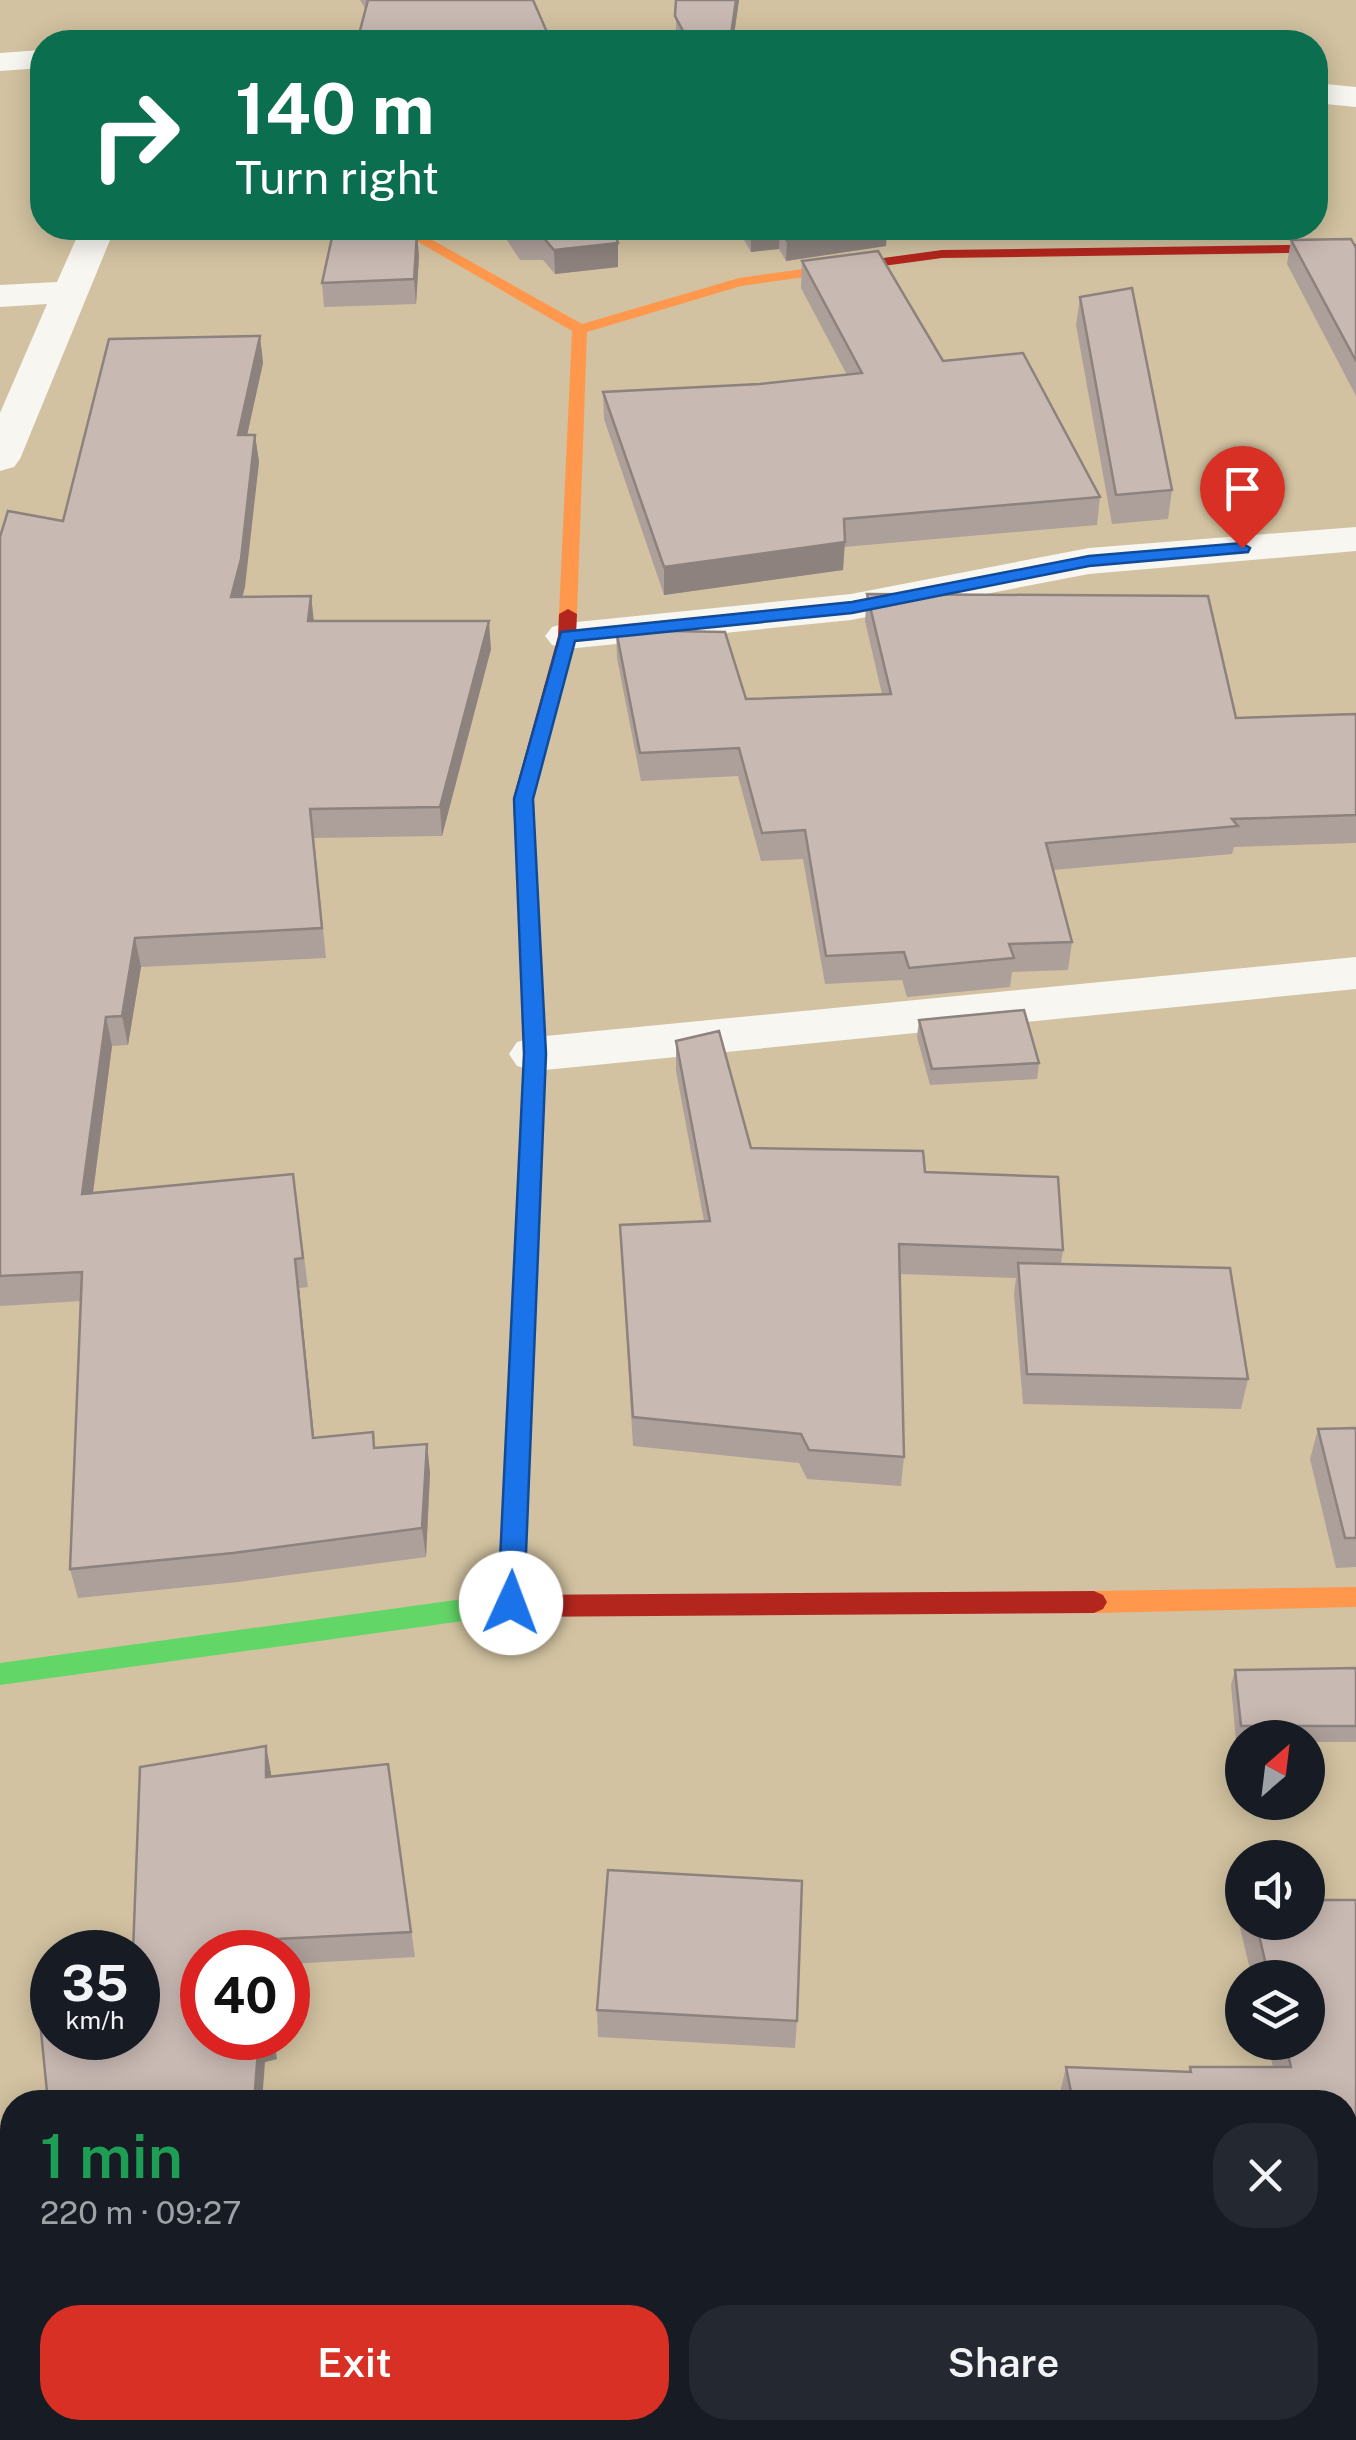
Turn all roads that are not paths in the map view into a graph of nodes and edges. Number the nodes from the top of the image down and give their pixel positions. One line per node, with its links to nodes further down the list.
1 (30, 60): 2 (street)
2 (0, 62)
3 (1328, 94): 4 (street)
4 (1356, 97)
5 (93, 240): 8 (street)
6 (422, 240): 10 (street)
7 (1356, 248): 10 (street)
8 (69, 292): 9 (street); 11 (street)
9 (0, 296)
10 (580, 329): 13 (street)
11 (0, 459)
12 (1356, 539): 13 (street)
13 (568, 636): 15 (street)
14 (1356, 973): 15 (street)
15 (535, 1054): 17 (street)
16 (1356, 1597): 17 (street)
17 (511, 1603): 18 (street)
18 (0, 1674)

